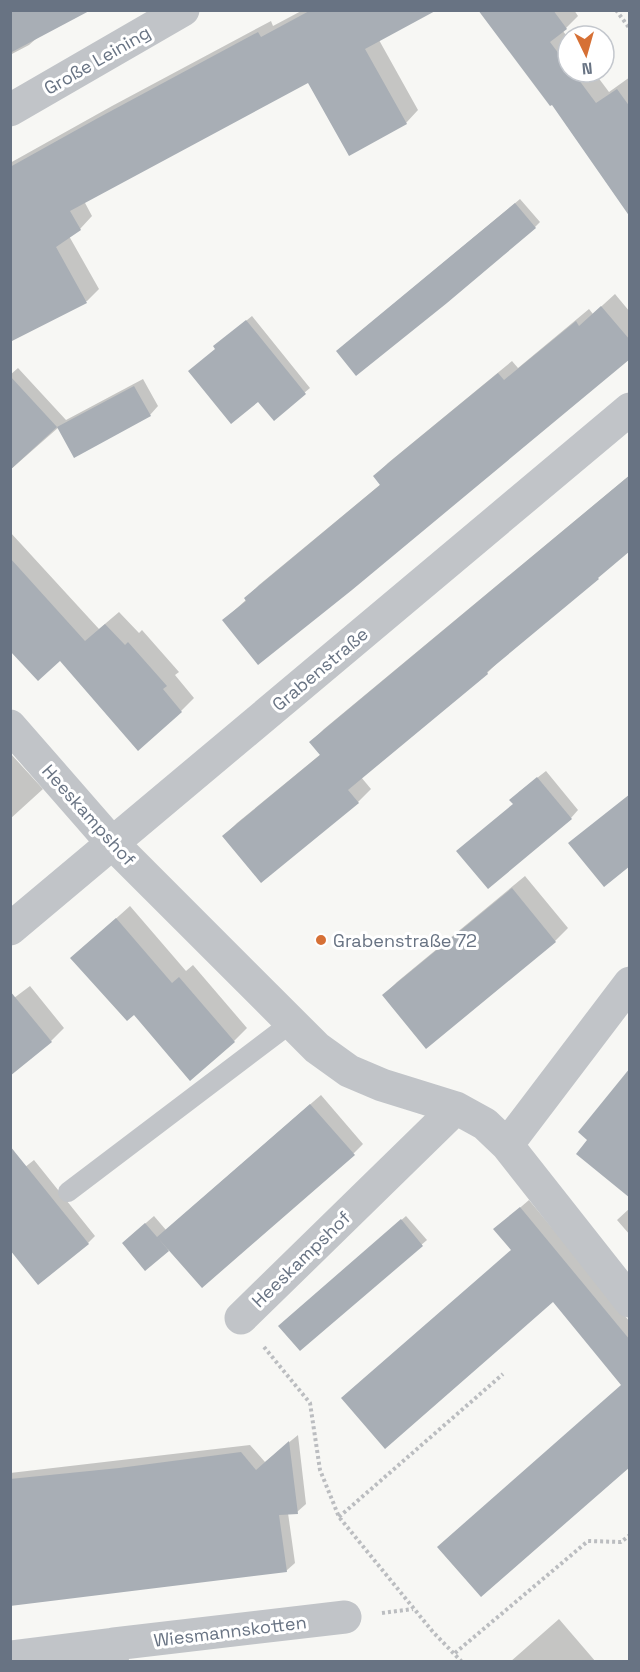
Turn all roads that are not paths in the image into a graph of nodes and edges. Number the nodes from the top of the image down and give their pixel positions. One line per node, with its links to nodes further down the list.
1 (183, 10): 2 (street, Große Leining)
2 (10, 110)
3 (630, 409): 5 (street, Grabenstraße)
4 (10, 726): 5 (street, Heeskampshof)
5 (113, 844): 6 (street, Grabenstraße); 8 (street, Heeskampshof)
6 (10, 929)
7 (630, 983): 10 (street)
8 (291, 1023): 9 (street, Heeskampshof); 11 (lane)
9 (456, 1108): 10 (street, Heeskampshof); 13 (street, Heeskampshof)
10 (507, 1145): 12 (street, Heeskampshof)
11 (68, 1192)
12 (630, 1301)
13 (240, 1318)
14 (345, 1617): 15 (street, Wiesmannskotten)
15 (113, 1653): 16 (street, Wiesmannskotten)
16 (10, 1657)

